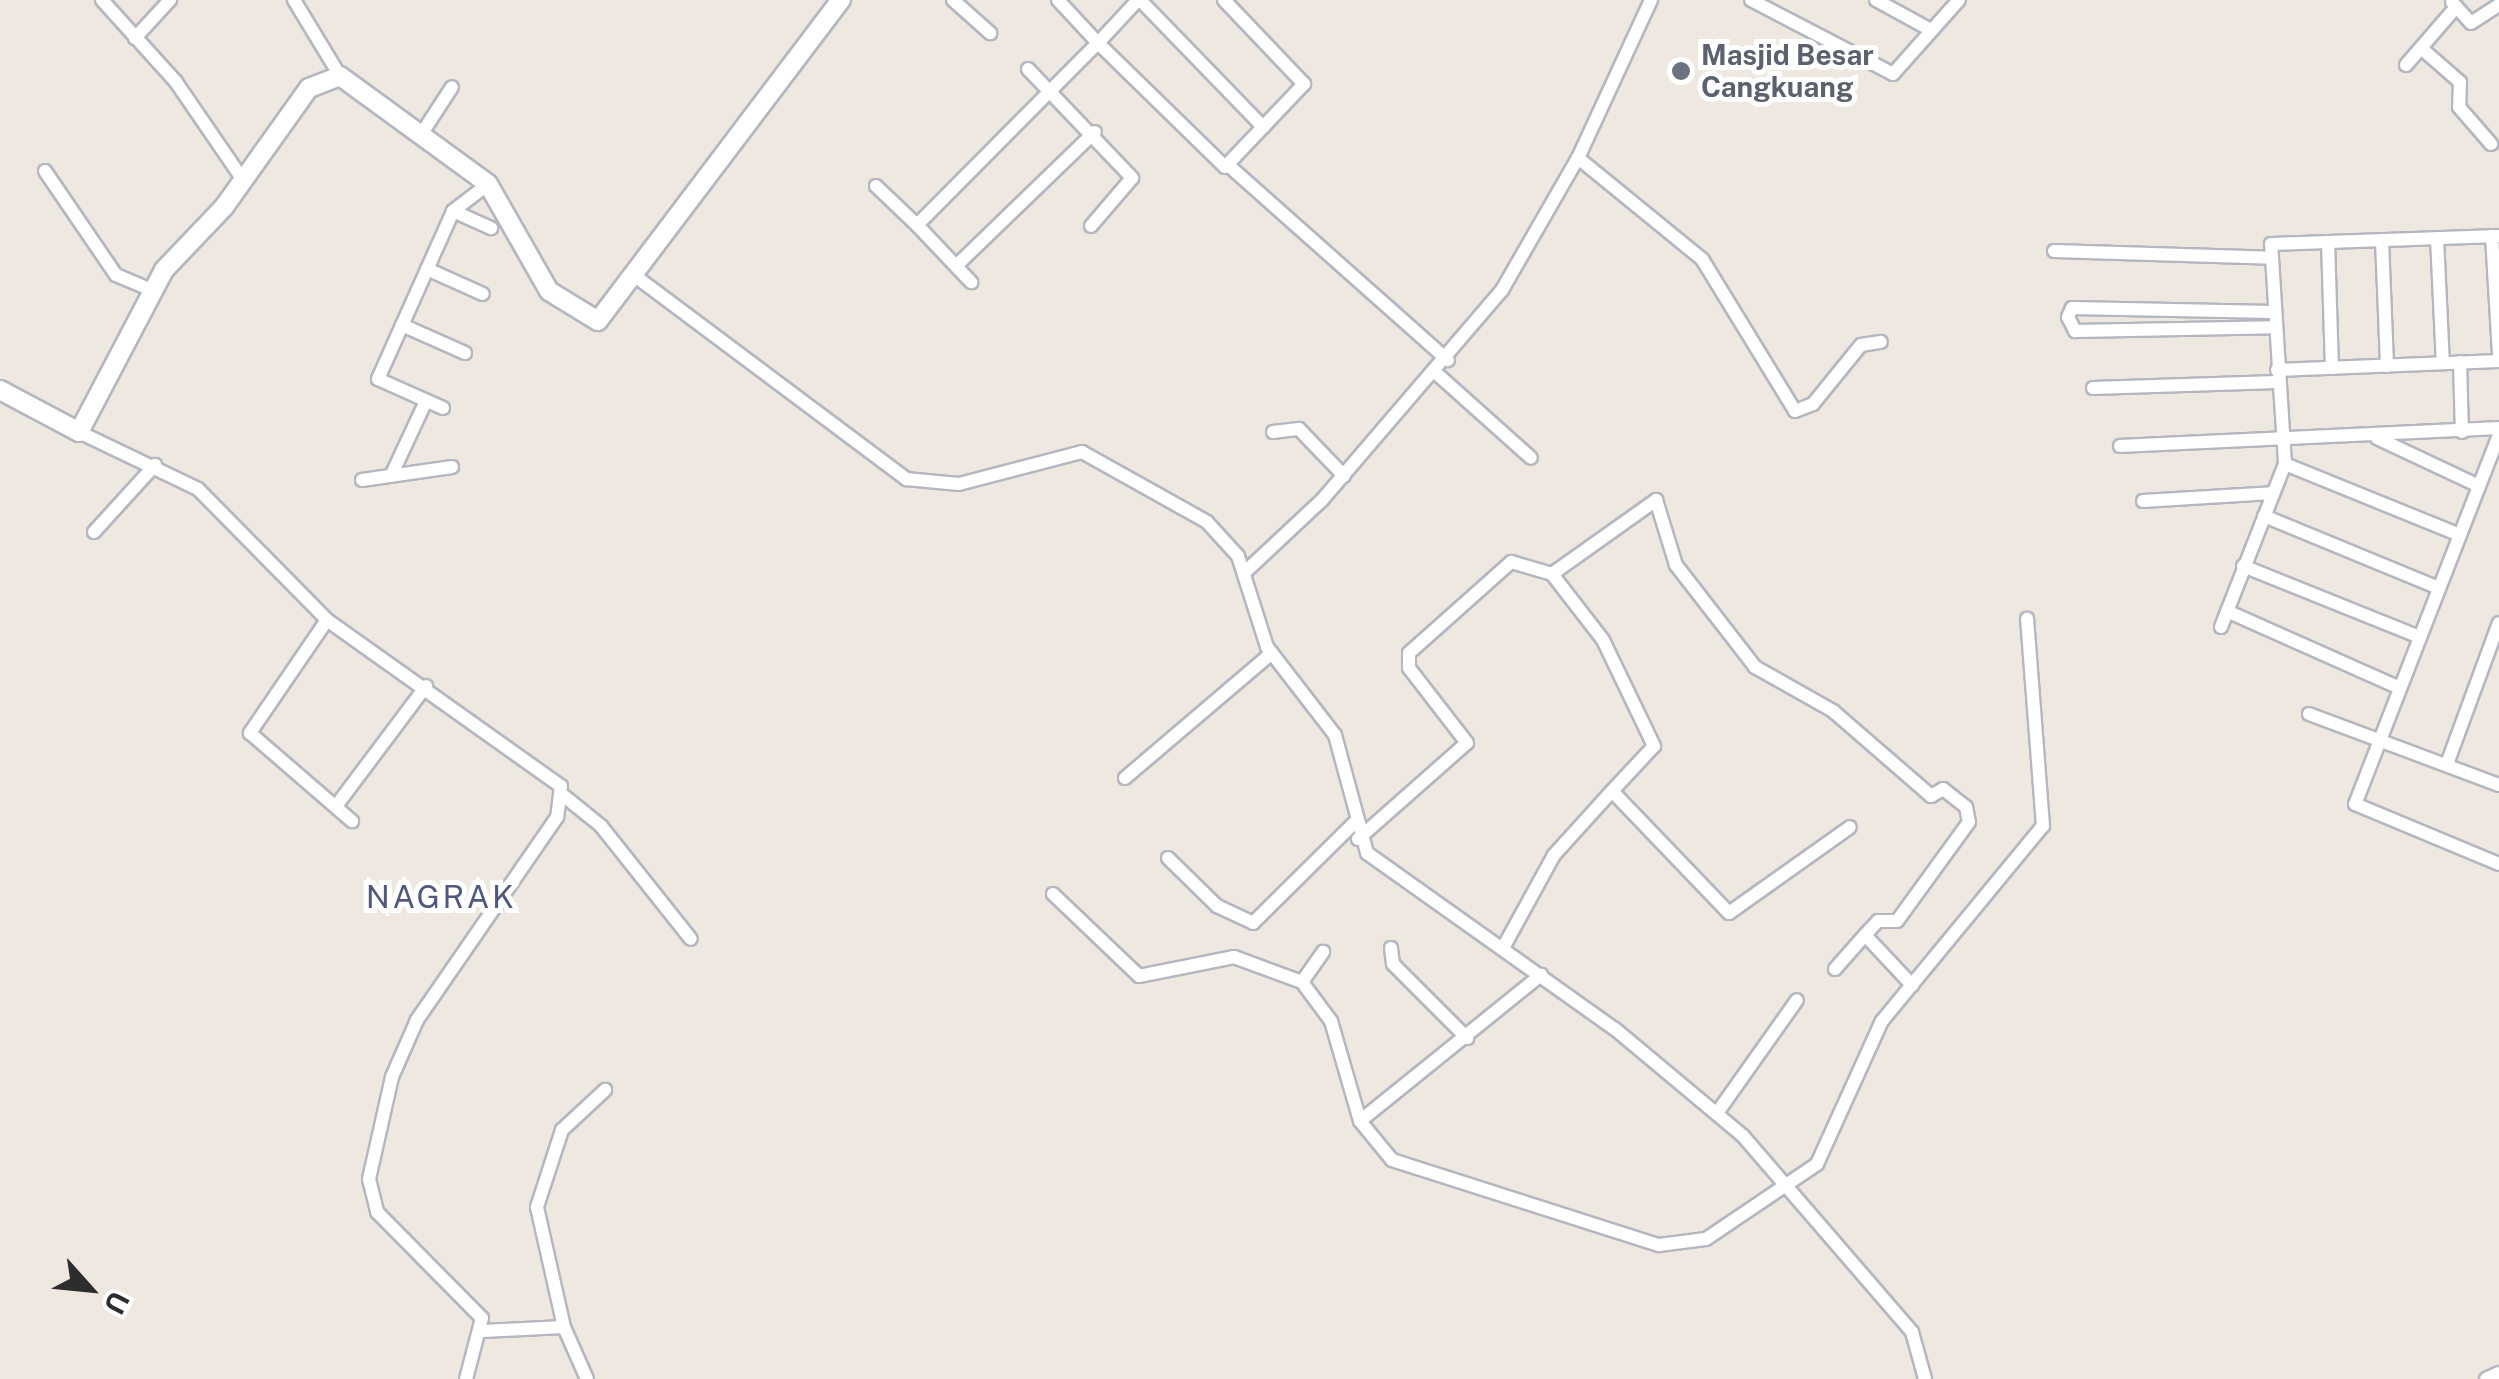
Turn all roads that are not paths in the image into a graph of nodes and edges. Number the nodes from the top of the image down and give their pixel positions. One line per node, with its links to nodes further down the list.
1 (102, 0): 17 (street)
2 (170, 0): 17 (street)
3 (294, 0): 22 (street)
4 (841, 0): 47 (street)
5 (953, 0): 16 (street)
6 (1058, 0): 18 (street)
7 (1139, 0): 18 (street); 25 (street)
8 (1224, 0): 25 (street)
9 (1651, 0): 29 (street)
10 (1750, 0): 15 (street)
11 (1958, 0): 15 (street)
12 (1880, 1): 15 (street)
13 (2452, 2): 14 (street); 19 (street)
14 (2499, 6)
15 (1931, 30)
16 (990, 33)
17 (135, 38): 32 (street)
18 (1098, 44): 24 (street); 30 (street)
19 (2421, 48): 20 (street); 28 (street)
20 (2406, 65)
21 (1028, 70): 24 (street)
22 (340, 76): 26 (street); 32 (street)
23 (452, 87): 26 (street)
24 (1052, 91): 27 (street); 36 (street)
25 (1263, 127): 30 (street)
26 (424, 130): 33 (street)
27 (1094, 132): 37 (street); 45 (street)
28 (2492, 144)
29 (1578, 158): 54 (street); 57 (street)
30 (1228, 164): 57 (street)
31 (45, 170): 49 (street)
32 (243, 180): 49 (street)
33 (488, 184): 35 (street); 47 (street)
34 (876, 186): 36 (street)
35 (453, 210): 38 (street); 46 (street)
36 (917, 225): 45 (street)
37 (1091, 226)
38 (491, 228)
39 (2496, 236): 40 (street); 56 (street)
40 (2437, 238): 41 (street); 59 (street)
41 (2382, 240): 42 (street); 60 (street)
42 (2328, 242): 44 (street); 61 (street)
43 (2054, 251): 44 (street)
44 (2272, 258): 51 (street)
45 (956, 266): 48 (street)
46 (427, 269): 50 (street); 52 (street)
47 (635, 276): 89 (street)
48 (971, 282)
49 (151, 290): 68 (street)
50 (482, 294)
51 (2274, 312): 53 (street); 53 (street)
52 (402, 325): 55 (street); 66 (street)
53 (2275, 327): 63 (street)
54 (1881, 342)
55 (465, 354)
56 (2499, 358): 58 (street)
57 (1448, 360): 62 (street)
58 (2460, 362): 59 (street); 70 (street)
59 (2444, 363): 60 (street)
60 (2387, 366): 61 (street)
61 (2332, 368): 63 (street)
62 (1436, 373): 75 (street); 80 (street)
63 (2277, 376): 64 (street); 73 (street)
64 (2093, 388)
65 (0, 390): 68 (street)
66 (426, 401): 67 (street); 79 (street)
67 (443, 408)
68 (79, 432): 77 (street)
69 (1273, 432): 80 (street)
70 (2462, 432): 71 (street); 72 (street)
71 (2499, 432): 82 (street)
72 (2372, 436): 73 (street); 82 (street)
73 (2280, 440): 74 (street); 76 (street)
74 (2120, 446)
75 (1531, 458)
76 (2285, 464): 83 (street); 87 (street)
77 (154, 466): 86 (street); 94 (street)
78 (452, 468): 79 (street)
79 (391, 476): 81 (street)
80 (1344, 476): 89 (street)
81 (362, 480)
82 (2479, 486): 87 (street)
83 (2272, 493): 84 (street); 85 (street)
84 (2143, 501)
85 (2264, 516): 88 (street); 91 (street)
86 (94, 532)
87 (2460, 535): 91 (street)
88 (2243, 566): 92 (street); 97 (street)
89 (1244, 573): 98 (street)
90 (1552, 574): 106 (street); 112 (street); 116 (street)
91 (2439, 588): 97 (street)
92 (2228, 612): 96 (street); 100 (street)
93 (2027, 619): 124 (street)
94 (327, 620): 99 (street); 108 (street)
95 (2499, 622): 103 (street)
96 (2220, 627)
97 (2420, 637): 100 (street)
98 (1272, 654): 104 (street); 110 (street)
99 (426, 686): 107 (street); 108 (street)
100 (2400, 688): 102 (street)
101 (2308, 714): 102 (street)
102 (2380, 739): 103 (street); 114 (street)
103 (2446, 764): 105 (street)
104 (1125, 778)
105 (2499, 784)
106 (1612, 791): 111 (street); 119 (street)
107 (564, 796): 117 (street); 132 (street)
108 (336, 806): 109 (street)
109 (352, 821)
110 (1356, 822): 112 (street); 113 (street)
111 (1850, 826)
112 (1358, 839): 119 (street)
113 (1168, 858)
114 (2499, 864)
115 (1052, 894): 123 (street)
116 (1865, 935): 121 (street); 124 (street)
117 (691, 940)
118 (1390, 948): 126 (street)
119 (1503, 948): 122 (street)
120 (1323, 952): 123 (street)
121 (1835, 968)
122 (1542, 975): 126 (street); 128 (street)
123 (1302, 982): 129 (street)
124 (1912, 985): 130 (street)
125 (1797, 1000): 128 (street)
126 (1467, 1038): 129 (street)
127 (604, 1090): 131 (street)
128 (1717, 1112): 130 (street)
129 (1360, 1121): 130 (street)
130 (1784, 1186): 136 (street)
131 (564, 1326): 132 (street); 135 (street)
132 (483, 1331): 134 (street)
133 (2499, 1374): 137 (street)
134 (466, 1379)
135 (588, 1379)
136 (1924, 1379)
137 (2486, 1379)

